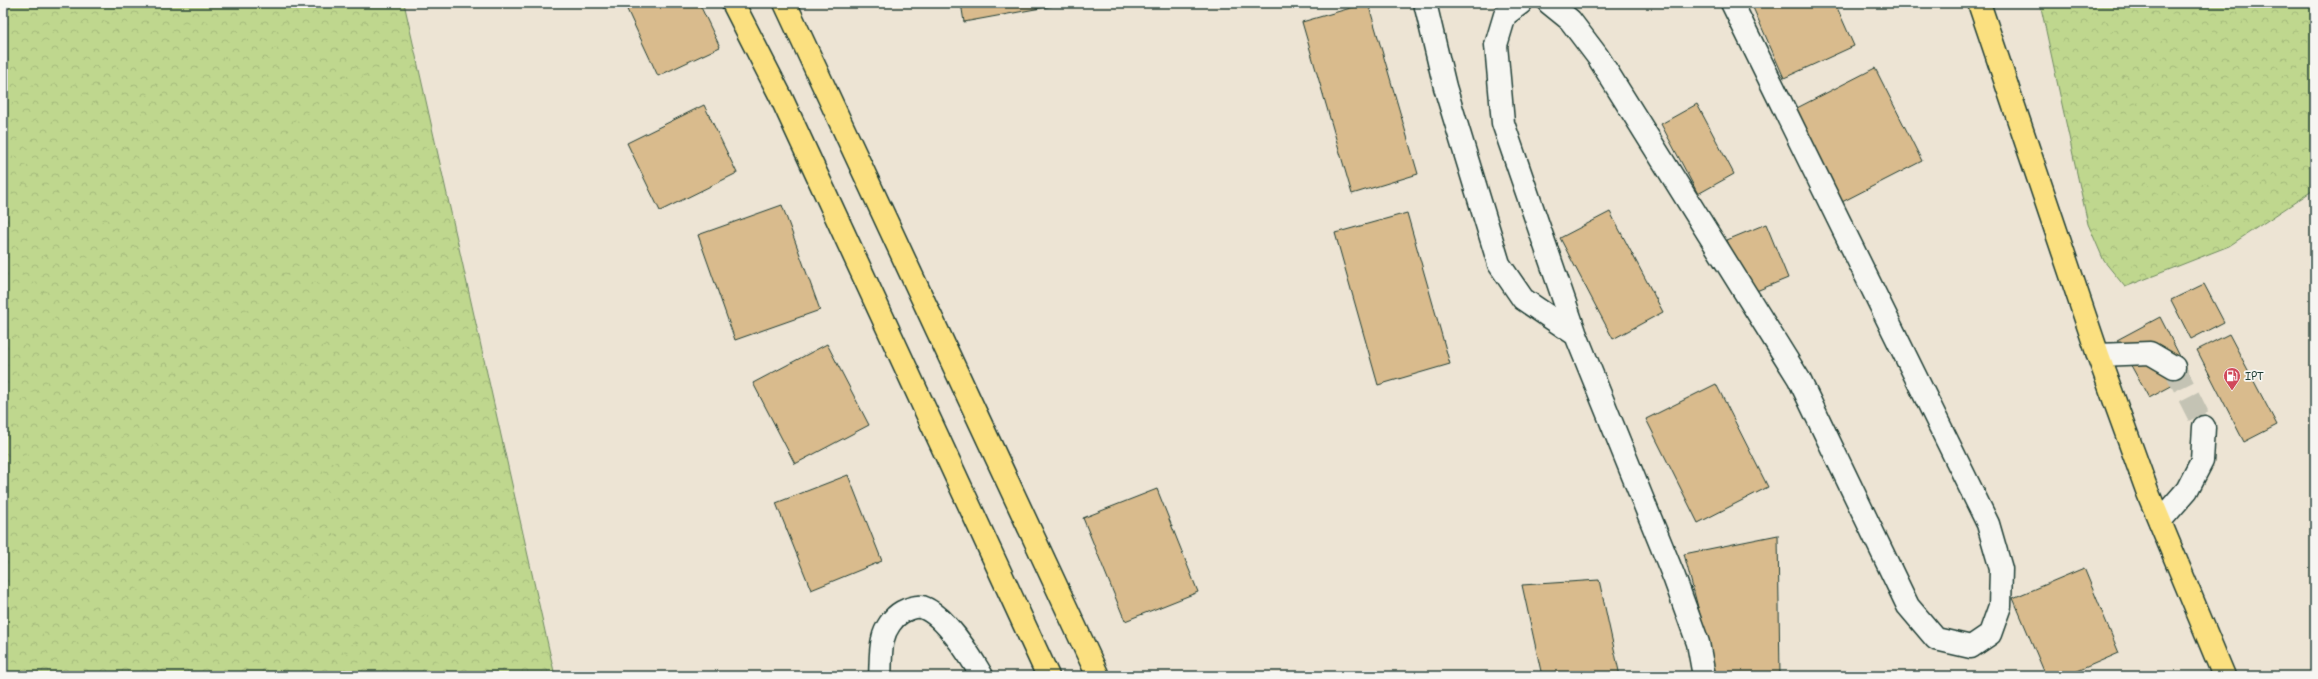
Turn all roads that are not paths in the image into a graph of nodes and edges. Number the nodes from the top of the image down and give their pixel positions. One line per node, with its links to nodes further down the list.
1 (733, 3): 15 (main road)
2 (786, 3): 16 (main road)
3 (1425, 3): 8 (street)
4 (1521, 3): 8 (street)
5 (1549, 3): 6 (street)
6 (1732, 3)
7 (1978, 3): 9 (main road)
8 (1576, 335): 17 (street)
9 (2098, 355): 10 (street); 12 (main road)
10 (2174, 367)
11 (2204, 427): 12 (street)
12 (2160, 521): 18 (main road)
13 (880, 676): 14 (street)
14 (982, 676)
15 (1048, 676)
16 (1098, 676)
17 (1704, 676)
18 (2224, 676)

